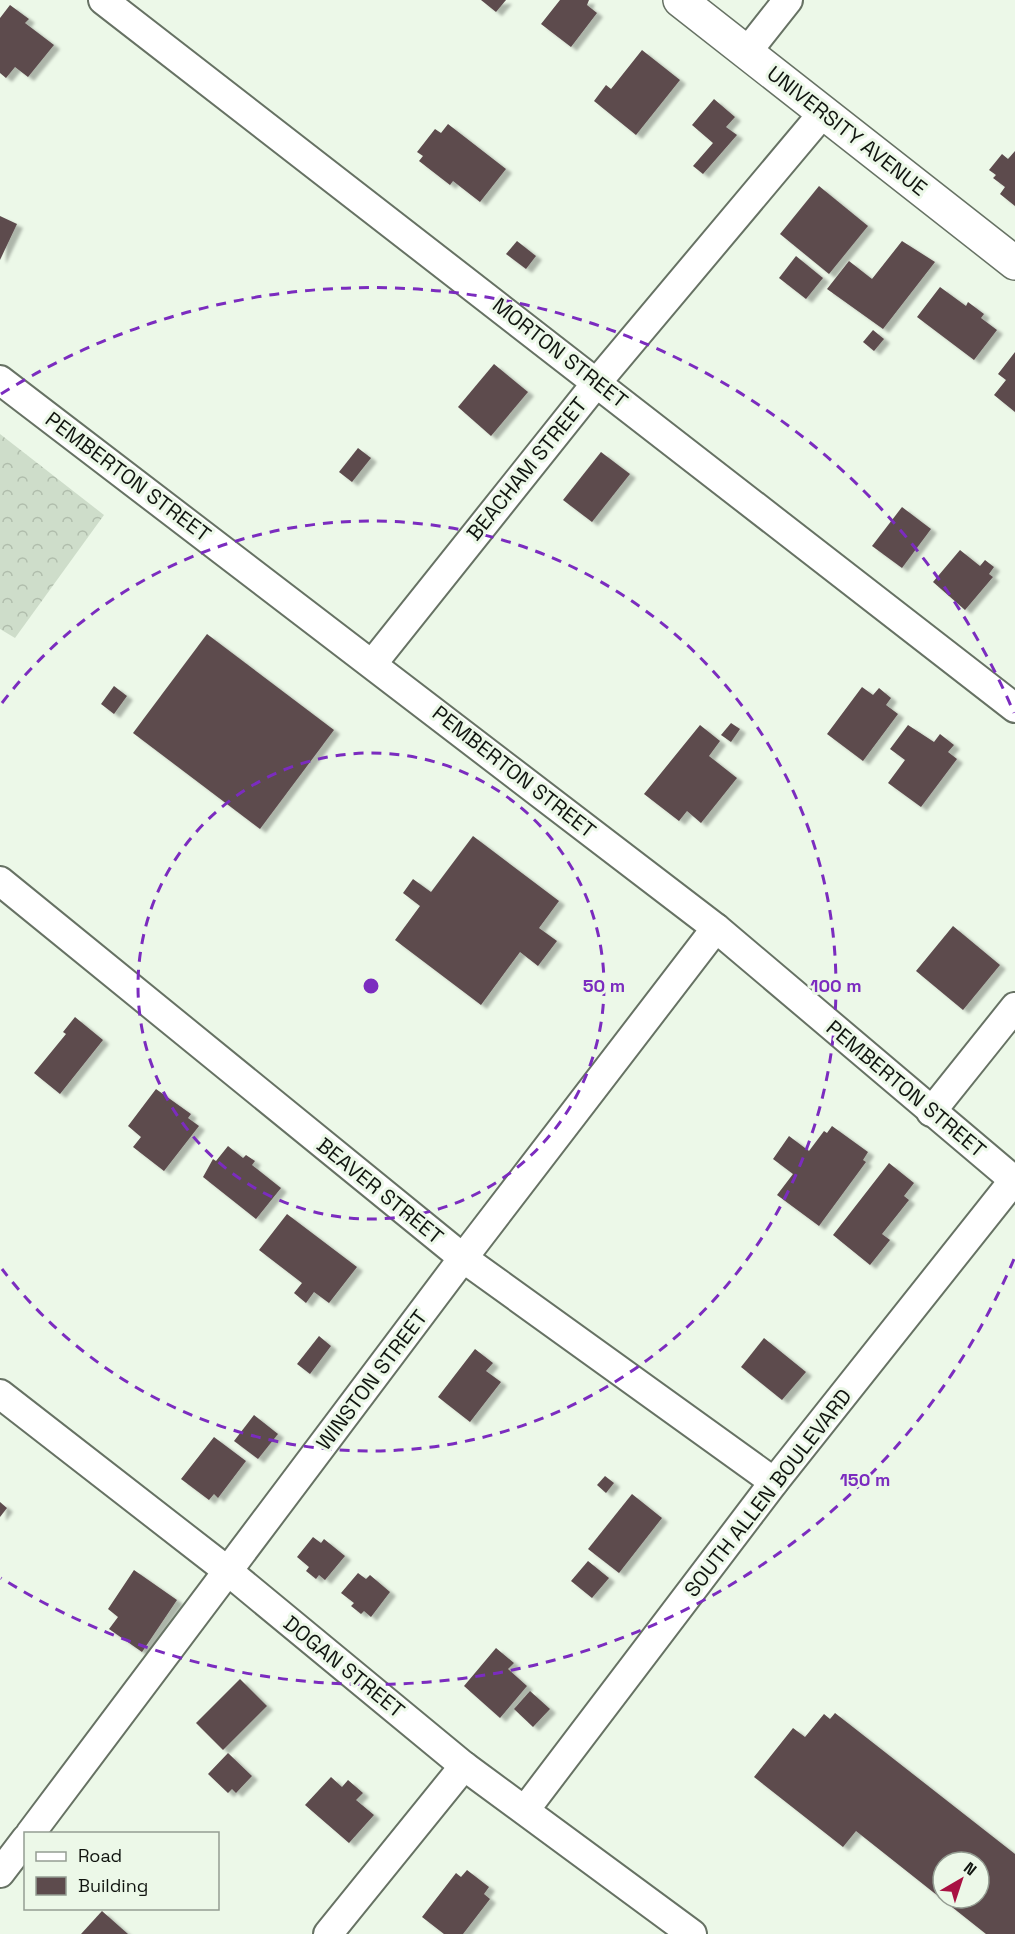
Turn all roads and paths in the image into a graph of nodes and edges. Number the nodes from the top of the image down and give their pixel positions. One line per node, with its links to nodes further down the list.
1 (103, 0): 8 (street, MORTON STREET)
2 (680, 0): 4 (street, UNIVERSITY AVENUE)
3 (788, 0): 4 (street)
4 (747, 52): 5 (street, UNIVERSITY AVENUE)
5 (823, 113): 6 (street, UNIVERSITY AVENUE); 8 (street, BEACHAM STREET)
6 (1015, 263)
7 (0, 380): 9 (street, PEMBERTON STREET)
8 (598, 381): 9 (street, BEACHAM STREET); 10 (street, MORTON STREET)
9 (373, 663): 12 (street, PEMBERTON STREET)
10 (1015, 708)
11 (0, 881): 16 (street, BEAVER STREET)
12 (716, 928): 14 (street, PEMBERTON STREET); 16 (street, WINSTON STREET)
13 (1015, 1007): 14 (street)
14 (931, 1112): 15 (street, PEMBERTON STREET)
15 (1014, 1180): 18 (street, SOUTH ALLEN BOULEVARD)
16 (463, 1258): 18 (street, BEAVER STREET); 19 (street, WINSTON STREET)
17 (0, 1394): 19 (street, DOGAN STREET)
18 (774, 1482): 21 (street, SOUTH ALLEN BOULEVARD)
19 (229, 1572): 20 (street, DOGAN STREET); 22 (street, WINSTON STREET)
20 (464, 1766): 21 (street, DOGAN STREET); 25 (street)
21 (525, 1810): 26 (street, DOGAN STREET)
22 (31, 1832)
23 (24, 1842): 24 (street)
24 (0, 1873)
25 (328, 1934)
26 (692, 1934)

